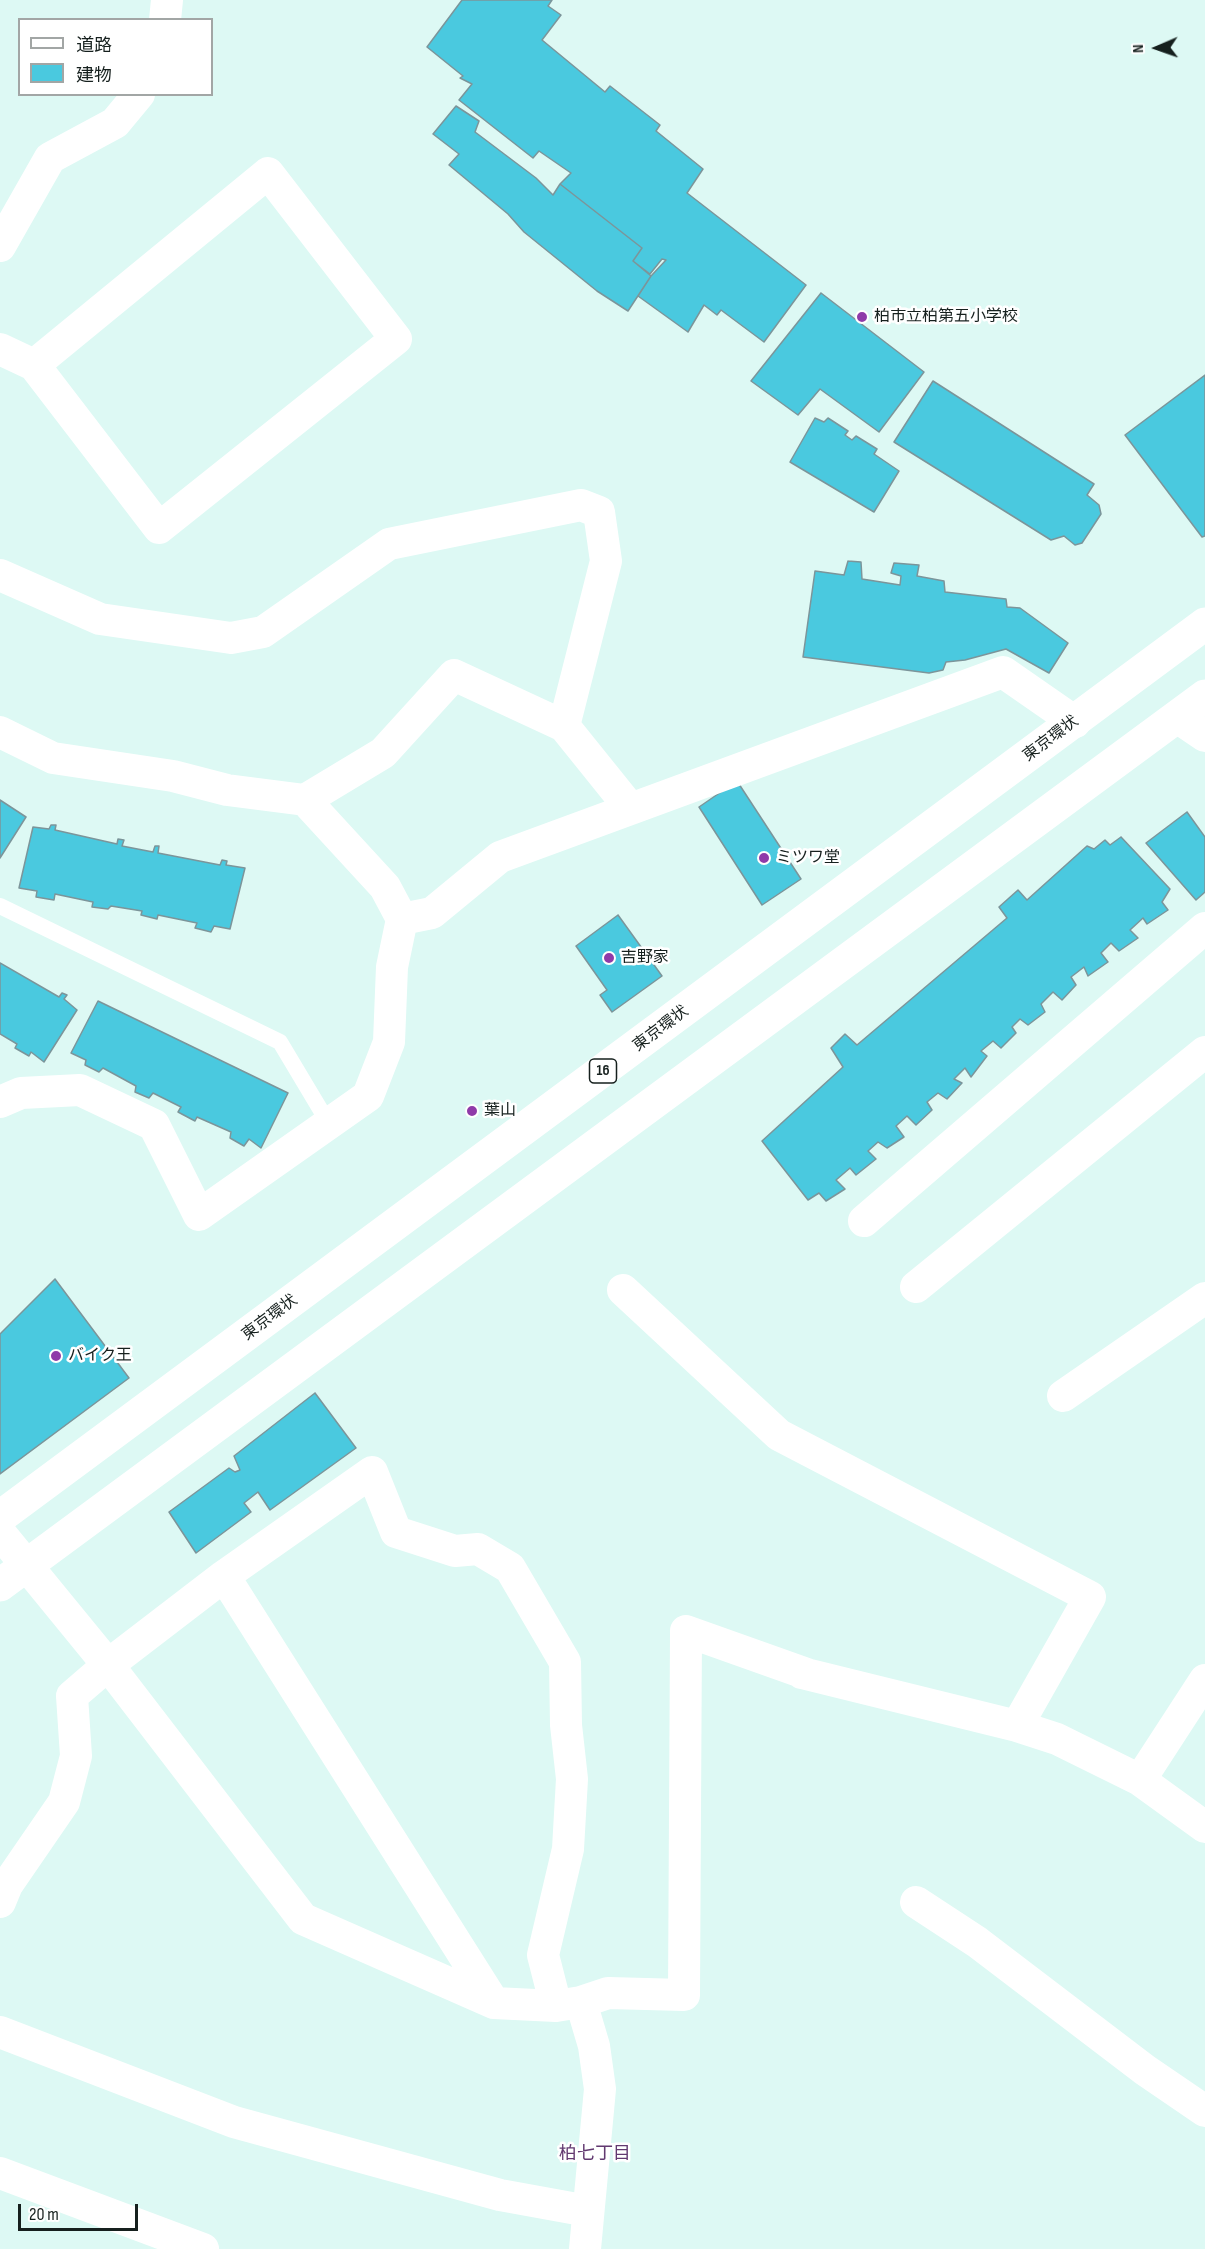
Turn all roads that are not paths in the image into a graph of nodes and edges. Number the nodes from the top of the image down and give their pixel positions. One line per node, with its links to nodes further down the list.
1 (167, 0): 2 (street)
2 (165, 18)
3 (137, 96): 4 (street)
4 (0, 246)
5 (0, 349): 6 (street)
6 (34, 365): 6 (street)
7 (0, 575): 12 (street)
8 (1205, 624): 11 (highway, 東京環状 / 16)
9 (1205, 696): 10 (highway)
10 (1177, 717): 14 (street); 30 (highway)
11 (1075, 722): 16 (street); 28 (highway, 東京環状 / 16)
12 (564, 726): 15 (street); 16 (street)
13 (0, 732): 15 (street)
14 (1205, 736)
15 (305, 800): 18 (street)
16 (630, 808): 18 (street)
17 (0, 906): 22 (lane)
18 (402, 920): 22 (street)
19 (1205, 927): 23 (street)
20 (1205, 1052): 24 (street)
21 (0, 1102): 22 (street)
22 (329, 1124)
23 (864, 1221)
24 (916, 1287)
25 (623, 1290): 35 (street)
26 (1205, 1298): 27 (street)
27 (1063, 1396)
28 (0, 1518)
29 (0, 1533): 30 (street)
30 (27, 1566): 32 (highway); 33 (street)
31 (224, 1576): 33 (street); 40 (street); 41 (street)
32 (0, 1585)
33 (108, 1665): 38 (street); 40 (street)
34 (1205, 1680): 36 (street)
35 (1017, 1726): 36 (street); 41 (street)
36 (1140, 1780): 37 (street)
37 (1205, 1827)
38 (0, 1902)
39 (916, 1902): 43 (street)
40 (494, 2003): 41 (street)
41 (569, 2004): 45 (street)
42 (0, 2032): 45 (street)
43 (1205, 2111)
44 (0, 2173): 46 (street)
45 (588, 2211): 47 (street)
46 (203, 2249)
47 (585, 2249)

